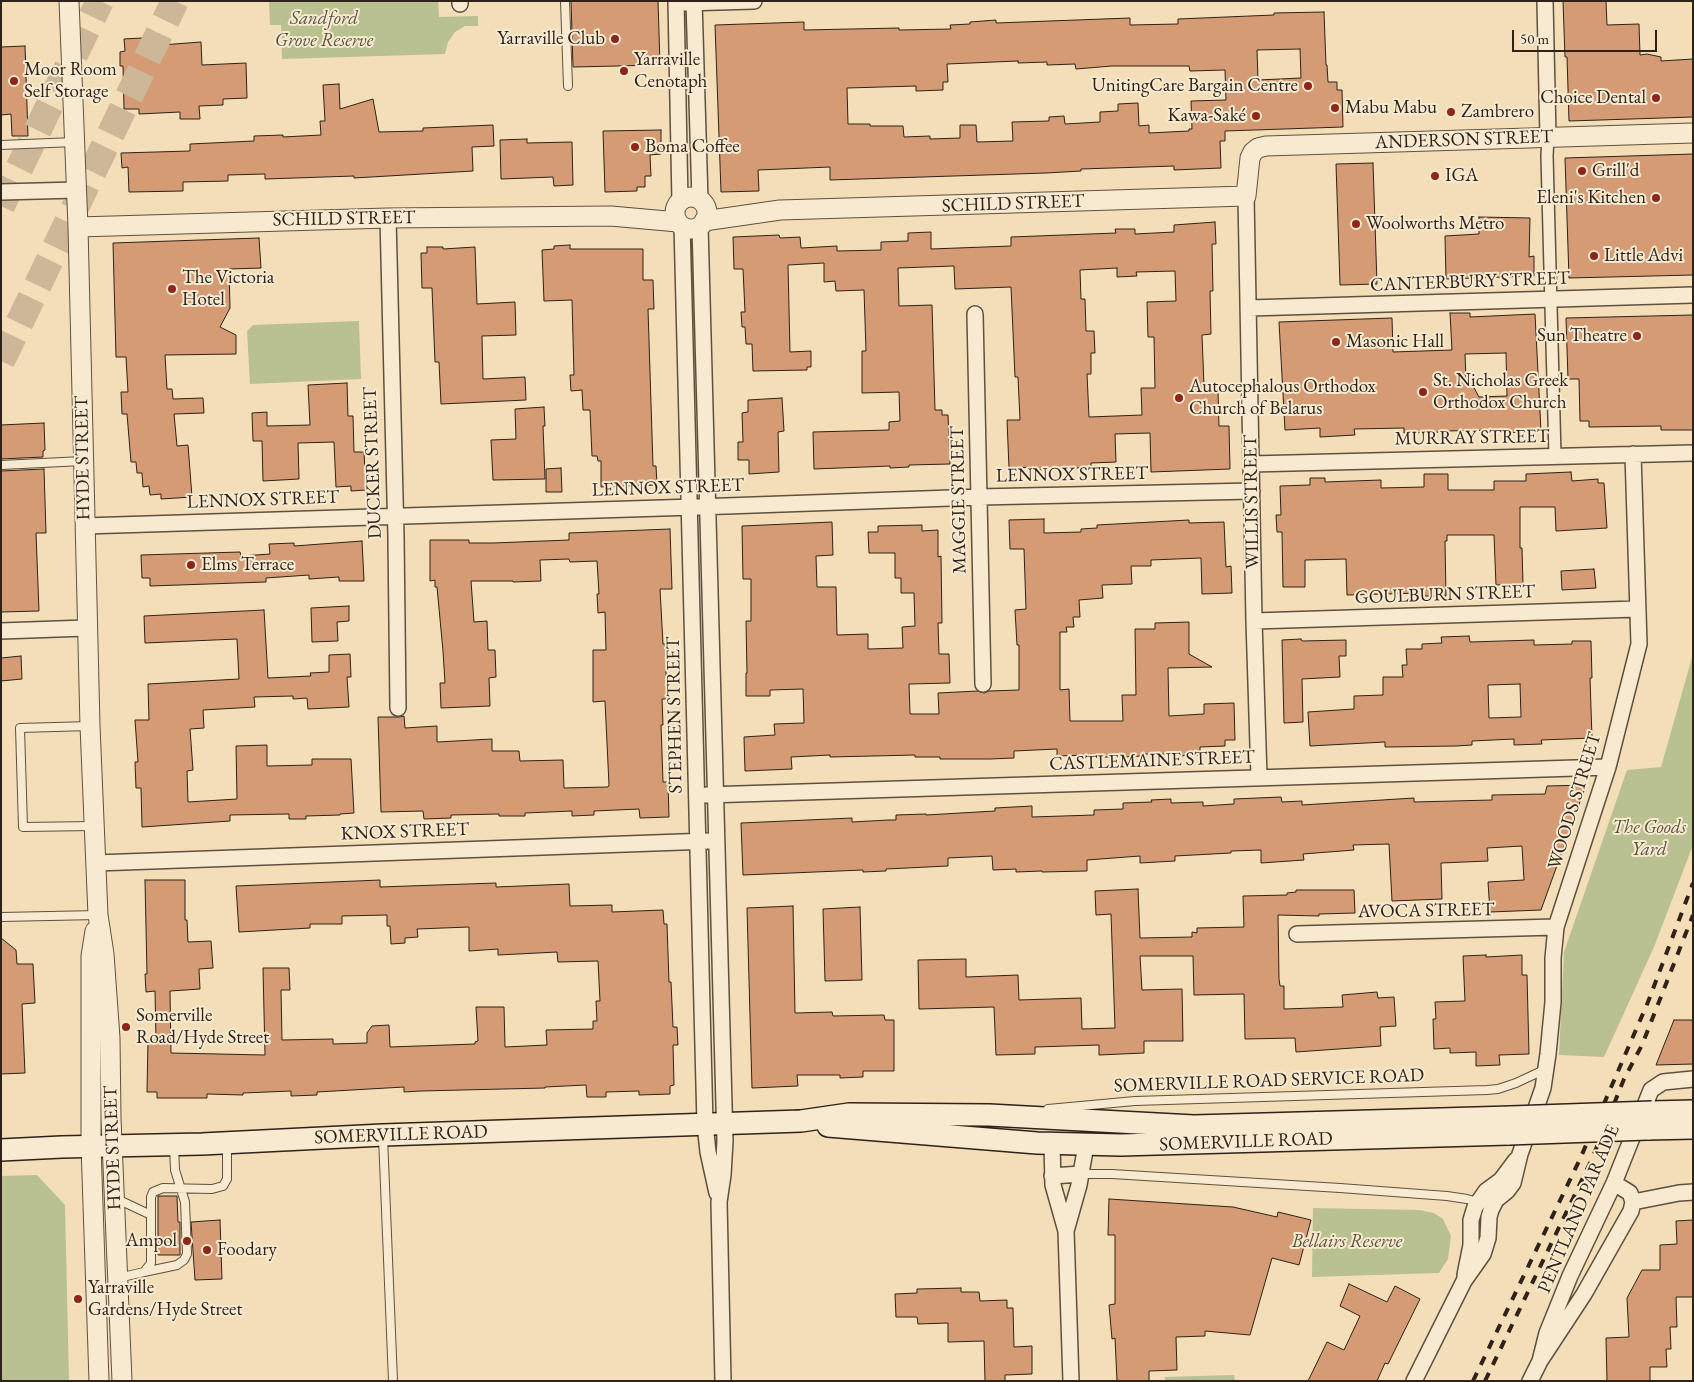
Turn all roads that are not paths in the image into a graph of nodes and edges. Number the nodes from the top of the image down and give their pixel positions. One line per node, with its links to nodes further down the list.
1 (69, 1): 10 (street, HYDE STREET)
2 (565, 1): 7 (lane)
3 (754, 1): 6 (street)
4 (1545, 1): 9 (street)
5 (676, 2): 6 (street); 16 (street, STEPHEN STREET)
6 (694, 2): 16 (street, STEPHEN STREET)
7 (568, 86)
8 (1693, 133): 9 (street, ANDERSON STREET)
9 (1548, 137): 12 (street, ANDERSON STREET); 20 (street)
10 (75, 142): 11 (lane); 13 (street, HYDE STREET)
11 (1, 145)
12 (1248, 167): 15 (street, WILLIS STREET)
13 (76, 190): 14 (street); 18 (street, HYDE STREET)
14 (1, 192)
15 (1246, 196): 16 (street, SCHILD STREET); 21 (street, WILLIS STREET)
16 (690, 213): 17 (street, SCHILD STREET); 31 (street, STEPHEN STREET); 32 (street, STEPHEN STREET)
17 (388, 218): 18 (street, SCHILD STREET); 33 (street, DUCKER STREET)
18 (78, 227): 26 (street, HYDE STREET)
19 (1693, 296): 20 (street, CANTERBURY STREET)
20 (1551, 300): 21 (street, CANTERBURY STREET); 25 (street)
21 (1249, 308): 27 (street, WILLIS STREET)
22 (975, 314): 30 (street, MAGGIE STREET)
23 (1693, 453): 24 (street, MURRAY STREET)
24 (1633, 454): 25 (street, MURRAY STREET); 35 (street, WOODS STREET)
25 (1555, 456): 27 (street, MURRAY STREET)
26 (83, 461): 28 (lane); 34 (street, HYDE STREET)
27 (1252, 464): 29 (street, WILLIS STREET)
28 (1, 465)
29 (1252, 491): 30 (street, LENNOX STREET); 36 (street, WILLIS STREET)
30 (979, 497): 31 (street, LENNOX STREET); 39 (street, MAGGIE STREET)
31 (707, 506): 32 (street, LENNOX STREET); 45 (street, STEPHEN STREET)
32 (690, 507): 33 (street, LENNOX STREET); 44 (street, STEPHEN STREET)
33 (395, 516): 34 (street, LENNOX STREET); 40 (street, DUCKER STREET)
34 (84, 526): 37 (street, HYDE STREET)
35 (1638, 608): 36 (street, GOULBURN STREET); 42 (street, WOODS STREET)
36 (1254, 621): 43 (street, WILLIS STREET)
37 (86, 628): 38 (street); 41 (street, HYDE STREET)
38 (1, 631)
39 (984, 684)
40 (398, 708)
41 (90, 726): 46 (street, HYDE STREET); 46 (lane)
42 (1608, 767): 43 (street, CASTLEMAINE STREET); 52 (street, WOODS STREET)
43 (1259, 777): 45 (street, CASTLEMAINE STREET)
44 (697, 795): 45 (street, CASTLEMAINE STREET); 48 (street, STEPHEN STREET)
45 (714, 795): 47 (street, STEPHEN STREET)
46 (94, 826): 49 (street, HYDE STREET)
47 (716, 841): 48 (street, KNOX STREET); 62 (street, STEPHEN STREET)
48 (699, 842): 49 (street, KNOX STREET); 62 (street, STEPHEN STREET)
49 (96, 863): 50 (street, HYDE STREET)
50 (98, 915): 51 (lane); 70 (street, HYDE STREET); 71 (street, HYDE STREET)
51 (1, 917)
52 (1556, 928): 53 (street, AVOCA STREET); 54 (street, WOODS STREET)
53 (1297, 934)
54 (1546, 1069): 56 (lane, SOMERVILLE ROAD SERVICE ROAD); 80 (street, WOODS STREET)
55 (1693, 1079): 75 (street, PENTLAND PARADE)
56 (1110, 1103): 58 (lane, SOMERVILLE ROAD SERVICE ROAD); 59 (lane)
57 (1693, 1111): 61 (main road, SOMERVILLE ROAD)
58 (989, 1115): 59 (main road, SOMERVILLE ROAD); 60 (main road, SOMERVILLE ROAD)
59 (1071, 1120): 63 (main road, SOMERVILLE ROAD); 68 (main road); 69 (main road)
60 (800, 1121): 62 (main road, SOMERVILLE ROAD); 68 (main road, SOMERVILLE ROAD)
61 (1649, 1121): 63 (main road, SOMERVILLE ROAD, bridge); 64 (main road, SOMERVILLE ROAD)
62 (714, 1124): 65 (main road, SOMERVILLE ROAD); 89 (street, STEPHEN STREET)
63 (1510, 1125): 69 (main road, SOMERVILLE ROAD)
64 (1693, 1128)
65 (383, 1135): 66 (main road, SOMERVILLE ROAD); 88 (lane)
66 (227, 1143): 67 (main road, SOMERVILLE ROAD); 76 (lane)
67 (174, 1144): 71 (main road, SOMERVILLE ROAD); 76 (lane)
68 (1052, 1144): 69 (main road, SOMERVILLE ROAD); 74 (street)
69 (1086, 1144): 73 (street)
70 (91, 1146): 71 (main road, SOMERVILLE ROAD); 72 (main road, SOMERVILLE ROAD); 86 (street, HYDE STREET)
71 (113, 1146): 78 (street, HYDE STREET)
72 (1, 1150)
73 (1081, 1174): 74 (street); 80 (lane); 82 (street)
74 (1052, 1176): 82 (street)
75 (1614, 1184): 79 (street); 85 (street, PENTLAND PARADE)
76 (180, 1188): 81 (lane); 83 (lane)
77 (1693, 1192): 79 (street)
78 (115, 1198): 81 (lane); 84 (street, HYDE STREET)
79 (1633, 1202): 85 (street, PENTLAND PARADE)
80 (1485, 1205): 91 (street)
81 (152, 1215): 83 (lane)
82 (1066, 1230): 90 (street)
83 (144, 1272): 84 (lane)
84 (118, 1278): 87 (street, HYDE STREET)
85 (1540, 1361): 92 (street, PENTLAND PARADE)
86 (99, 1381)
87 (122, 1381)
88 (393, 1381)
89 (723, 1381)
90 (1071, 1381)
91 (1414, 1381)
92 (1530, 1381)

